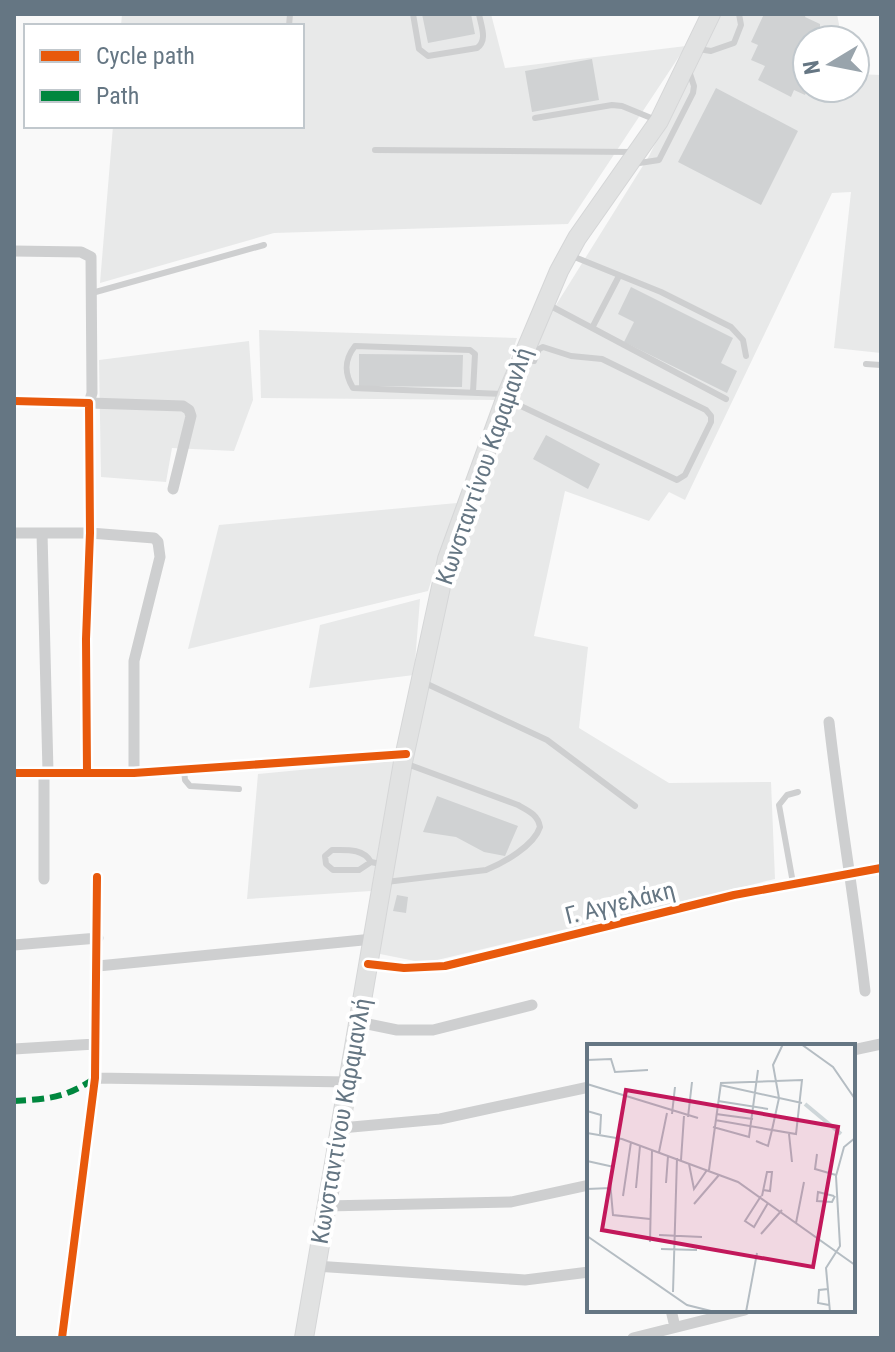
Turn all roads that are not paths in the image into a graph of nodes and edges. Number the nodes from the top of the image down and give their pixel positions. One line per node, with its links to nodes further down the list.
1 (413, 14): 2 (lane)
2 (479, 14)
3 (711, 14): 5 (main road, Κωνσταντίνου Καραμανλή)
4 (739, 14): 5 (lane)
5 (695, 48): 6 (main road, Κωνσταντίνου Καραμανλή)
6 (686, 65): 8 (main road, Κωνσταντίνου Καραμανλή); 10 (lane)
7 (535, 118): 8 (lane)
8 (659, 121): 10 (main road, Κωνσταντίνου Καραμανλή)
9 (375, 150): 10 (lane)
10 (634, 158): 13 (main road, Κωνσταντίνου Καραμανλή)
11 (264, 245): 15 (lane)
12 (14, 251): 15 (street)
13 (569, 254): 14 (lane); 16 (main road, Κωνσταντίνου Καραμανλή)
14 (619, 276): 17 (lane); 18 (lane)
15 (92, 293): 26 (street)
16 (544, 302): 17 (lane); 19 (main road, Κωνσταντίνου Καραμανλή)
17 (592, 328): 24 (lane)
18 (746, 356)
19 (521, 359): 23 (main road, Κωνσταντίνου Καραμανλή); 23 (lane)
20 (866, 364): 21 (lane)
21 (881, 365)
22 (473, 392): 22 (lane); 23 (lane)
23 (506, 396): 31 (main road, Κωνσταντίνου Καραμανλή)
24 (726, 399)
25 (14, 401): 26 (street)
26 (89, 403): 27 (street); 30 (street)
27 (173, 489)
28 (14, 533): 29 (street)
29 (42, 533): 30 (street); 35 (street)
30 (90, 533): 36 (street); 38 (street)
31 (422, 681): 33 (main road, Κωνσταντίνου Καραμανλή); 41 (lane)
32 (829, 722): 44 (street)
33 (404, 758): 34 (street); 43 (main road, Κωνσταντίνου Καραμανλή); 43 (lane)
34 (184, 770): 38 (street); 39 (lane)
35 (46, 772): 36 (street); 37 (street); 46 (street)
36 (87, 772): 38 (street)
37 (14, 773)
38 (134, 773)
39 (239, 789)
40 (798, 792): 47 (lane)
41 (635, 806)
42 (881, 868): 44 (street, Γ. Αγγελάκη)
43 (379, 869): 43 (lane); 49 (main road, Κωνσταντίνου Καραμανλή)
44 (851, 873): 47 (street, Γ. Αγγελάκη); 53 (street)
45 (97, 877): 48 (street)
46 (44, 879)
47 (793, 883): 51 (street, Γ. Αγγελάκη)
48 (98, 938): 50 (street); 52 (street)
49 (373, 939): 51 (main road, Κωνσταντίνου Καραμανλή); 52 (street)
50 (14, 945)
51 (368, 964): 55 (main road, Κωνσταντίνου Καραμανλή)
52 (98, 966): 56 (street)
53 (865, 991)
54 (532, 1005): 55 (street)
55 (358, 1022): 61 (main road, Κωνσταντίνου Καραμανλή)
56 (95, 1044): 58 (street); 60 (street)
57 (881, 1044): 59 (street)
58 (14, 1049)
59 (855, 1050)
60 (95, 1078): 61 (street); 71 (street)
61 (349, 1082): 63 (main road, Κωνσταντίνου Καραμανλή)
62 (587, 1087): 63 (street)
63 (341, 1128): 65 (main road, Κωνσταντίνου Καραμανλή)
64 (587, 1185): 65 (street)
65 (326, 1206): 66 (main road, Κωνσταντίνου Καραμανλή)
66 (315, 1266): 67 (street); 72 (main road, Κωνσταντίνου Καραμανλή)
67 (587, 1272)
68 (671, 1312): 70 (street)
69 (737, 1312): 70 (street)
70 (675, 1327): 73 (street)
71 (62, 1338)
72 (304, 1338)
73 (633, 1338)

